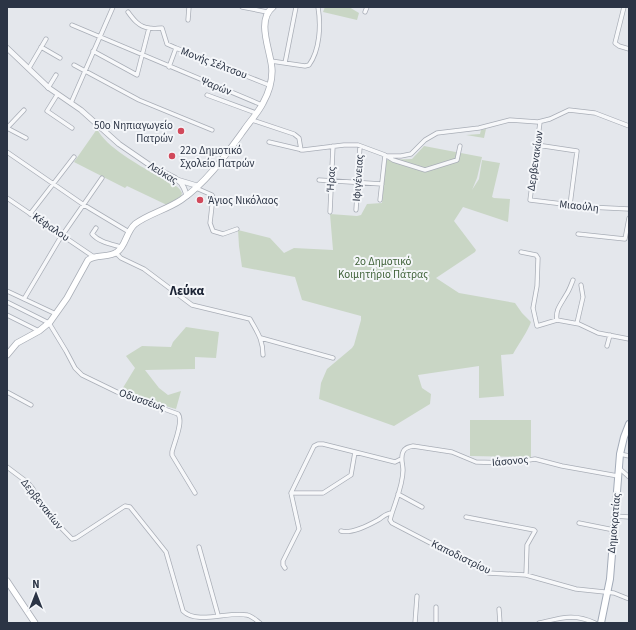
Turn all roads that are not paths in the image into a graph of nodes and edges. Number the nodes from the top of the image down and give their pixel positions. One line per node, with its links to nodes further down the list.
1 (113, 7): 16 (street)
2 (189, 7): 13 (street)
3 (242, 7): 9 (street)
4 (272, 7): 11 (main road)
5 (296, 7): 26 (street)
6 (318, 7): 26 (street)
7 (367, 7): 12 (street)
8 (624, 7): 21 (street)
9 (249, 8): 11 (street)
10 (128, 12): 15 (street)
11 (267, 12): 25 (main road, Λεύκας)
12 (365, 12)
13 (188, 20)
14 (72, 25): 16 (street, Ψαρών)
15 (149, 28): 20 (street); 23 (street)
16 (100, 37): 22 (street); 23 (street, Ψαρών)
17 (46, 39): 18 (street)
18 (41, 47): 24 (street); 29 (street)
19 (7, 48): 29 (street, Λεύκας)
20 (176, 48): 28 (street, Μονής Σέλτσου); 32 (street, Μονής Σέλτσου)
21 (629, 49)
22 (93, 51): 23 (street); 30 (street)
23 (143, 55): 28 (street, Ψαρών)
24 (60, 58)
25 (271, 61): 26 (street); 32 (main road, Λεύκας)
26 (285, 63)
27 (74, 65): 30 (street)
28 (170, 66): 37 (street, Ψαρών)
29 (29, 68): 33 (street, Λεύκας)
30 (85, 71): 36 (street); 45 (street)
31 (56, 74): 33 (street)
32 (269, 85): 37 (main road, Λεύκας)
33 (48, 88): 34 (street, Λεύκας)
34 (57, 95): 36 (street, Λεύκας); 44 (street)
35 (207, 95): 39 (street)
36 (71, 103): 57 (street, Λεύκας)
37 (262, 105): 39 (main road, Λεύκας)
38 (24, 110): 43 (street)
39 (256, 114): 40 (main road, Λεύκας)
40 (252, 120): 52 (street); 63 (main road, Λεύκας)
41 (540, 122): 42 (street); 48 (street, Δερβενακίων); 54 (street)
42 (629, 126)
43 (7, 128): 46 (street)
44 (72, 128)
45 (212, 130)
46 (26, 138)
47 (269, 142): 52 (street)
48 (537, 145): 67 (street, Δερβενακίων); 69 (street)
49 (333, 146): 50 (street); 52 (street); 59 (street, Ήρας)
50 (360, 146): 54 (street); 60 (street, Ιφιγένειας)
51 (460, 146): 54 (street)
52 (301, 150)
53 (7, 152): 61 (street)
54 (385, 155): 62 (street)
55 (74, 157): 61 (street)
56 (102, 178): 68 (street)
57 (175, 178): 63 (street); 64 (street, Λεύκας)
58 (319, 180): 59 (street)
59 (331, 181): 60 (street); 72 (street, Ήρας)
60 (358, 182): 62 (street); 71 (street, Ιφιγένειας)
61 (54, 184): 68 (street); 73 (street)
62 (382, 184): 66 (street)
63 (197, 187): 64 (main road, Λεύκας); 76 (street)
64 (187, 196): 77 (main road)
65 (7, 198): 73 (street, Κέφαλου)
66 (380, 200)
67 (530, 200): 69 (street, Μιαούλη)
68 (84, 205): 77 (street); 79 (street)
69 (570, 205): 70 (street, Μιαούλη)
70 (629, 209)
71 (356, 210)
72 (330, 212)
73 (30, 214): 79 (street, Κέφαλου)
74 (629, 218): 78 (street)
75 (96, 228): 80 (street)
76 (238, 229)
77 (129, 232): 80 (main road)
78 (578, 234)
79 (62, 235): 83 (street, Κέφαλου); 87 (street)
80 (121, 248): 82 (main road)
81 (522, 252): 91 (street)
82 (116, 253): 83 (main road); 96 (street)
83 (94, 257): 89 (main road)
84 (573, 280): 91 (street)
85 (581, 286): 93 (street)
86 (7, 291): 87 (street)
87 (24, 299): 89 (street)
88 (7, 302): 92 (street)
89 (56, 314): 92 (main road)
90 (7, 315): 94 (street)
91 (556, 320): 93 (street)
92 (49, 323): 94 (main road); 113 (street, Οδυσσέως)
93 (577, 323): 95 (street)
94 (39, 331): 99 (main road)
95 (610, 335): 97 (street); 98 (street)
96 (261, 338): 100 (street); 101 (street)
97 (629, 339)
98 (607, 346)
99 (7, 355)
100 (263, 355)
101 (333, 358)
102 (7, 392): 103 (street)
103 (31, 405)
104 (629, 424): 106 (main road, Δημοκρατίας)
105 (355, 452): 108 (street); 114 (street); 114 (street)
106 (620, 454): 107 (street); 110 (main road, Δημοκρατίας)
107 (629, 456)
108 (401, 459): 111 (street, Ιάσονος); 115 (street)
109 (7, 467): 133 (street, Δερβενακίων)
110 (618, 467): 111 (main road, Δημοκρατίας); 112 (street)
111 (618, 476): 118 (main road, Δημοκρατίας)
112 (629, 477)
113 (195, 493)
114 (291, 493): 125 (street)
115 (398, 494): 116 (street); 117 (street)
116 (422, 508)
117 (392, 512): 123 (street); 126 (street, Καποδιστρίου)
118 (615, 516): 120 (street); 122 (main road, Δημοκρατίας)
119 (466, 517): 126 (street)
120 (629, 517)
121 (579, 523): 122 (street)
122 (614, 530): 128 (main road, Δημοκρατίας)
123 (341, 531)
124 (199, 547): 133 (street)
125 (285, 568)
126 (526, 575): 128 (street, Καποδιστρίου)
127 (7, 581): 134 (main road)
128 (608, 593): 130 (street, Καποδιστρίου); 141 (main road, Δημοκρατίας)
129 (417, 596): 136 (street)
130 (629, 598)
131 (436, 607): 137 (street)
132 (499, 609): 138 (street)
133 (218, 615): 135 (street, Δερβενακίων)
134 (35, 623)
135 (260, 623)
136 (415, 623)
137 (436, 623)
138 (500, 623)
139 (539, 623): 140 (street)
140 (596, 623)
141 (601, 623)

